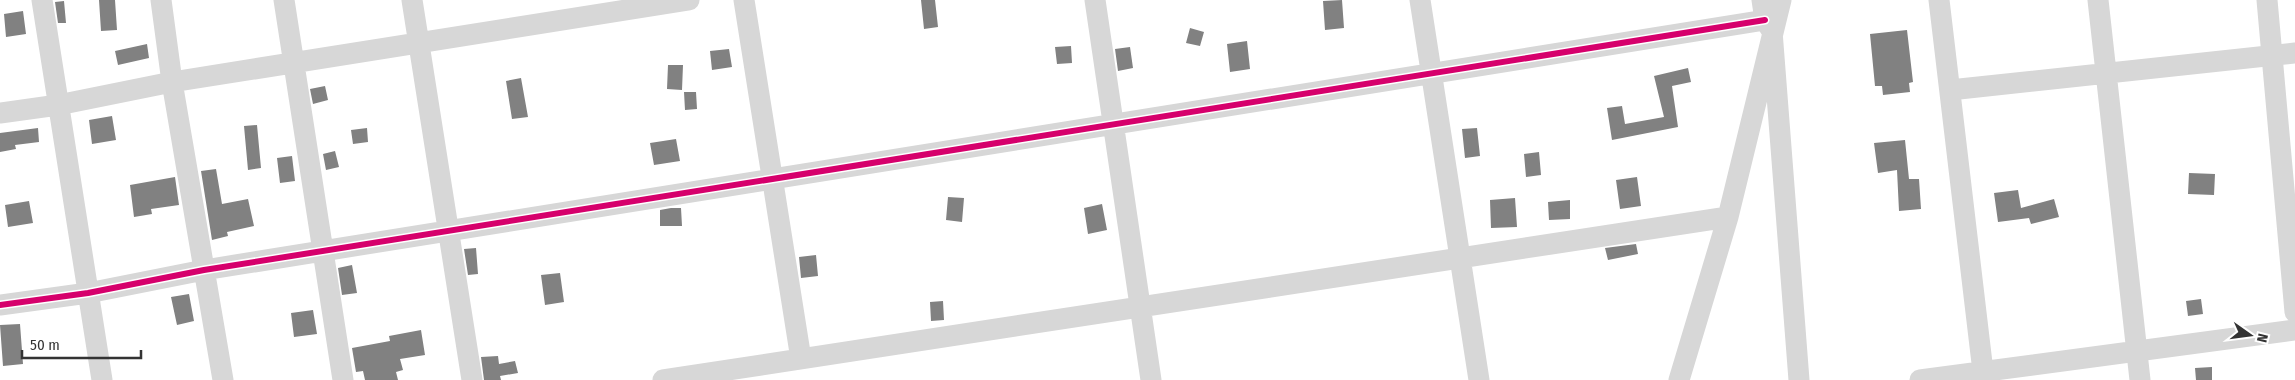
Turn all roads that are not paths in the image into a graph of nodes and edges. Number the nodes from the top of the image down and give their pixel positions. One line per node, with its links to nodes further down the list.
1 (42, 0): 22 (street)
2 (161, 0): 20 (street)
3 (284, 0): 17 (street)
4 (412, 0): 14 (street)
5 (689, 0): 14 (street)
6 (744, 0): 25 (street)
7 (1095, 0): 24 (street)
8 (1420, 0): 18 (street)
9 (1781, 0): 13 (street)
10 (1939, 0): 21 (street)
11 (2098, 0): 19 (street)
12 (2267, 0): 16 (street)
13 (1766, 17): 18 (street); 26 (street); 47 (street)
14 (419, 44): 17 (street); 27 (street)
15 (2295, 53): 16 (street)
16 (2272, 56): 19 (street); 34 (street)
17 (294, 64): 20 (street); 28 (street)
18 (1432, 73): 24 (street); 29 (street)
19 (2106, 73): 21 (street); 36 (street)
20 (172, 82): 22 (street); 30 (street)
21 (1950, 90): 38 (street)
22 (58, 105): 23 (street); 31 (street)
23 (0, 113)
24 (1113, 124): 25 (street); 33 (street)
25 (772, 179): 27 (street); 37 (street)
26 (1728, 217): 29 (street); 46 (street)
27 (448, 231): 28 (street); 42 (street)
28 (324, 251): 30 (street); 41 (street)
29 (1460, 258): 33 (street); 45 (street)
30 (204, 270): 31 (street); 40 (street)
31 (88, 293): 32 (street); 39 (street)
32 (0, 305)
33 (1140, 307): 37 (street); 44 (street)
34 (2295, 312)
35 (2295, 330): 36 (street)
36 (2137, 351): 38 (street); 49 (street)
37 (801, 359): 43 (street)
38 (1983, 376): 48 (street)
39 (102, 380)
40 (223, 380)
41 (343, 380)
42 (472, 380)
43 (663, 380)
44 (1151, 380)
45 (1480, 380)
46 (1679, 380)
47 (1799, 380)
48 (1920, 380)
49 (2140, 380)

